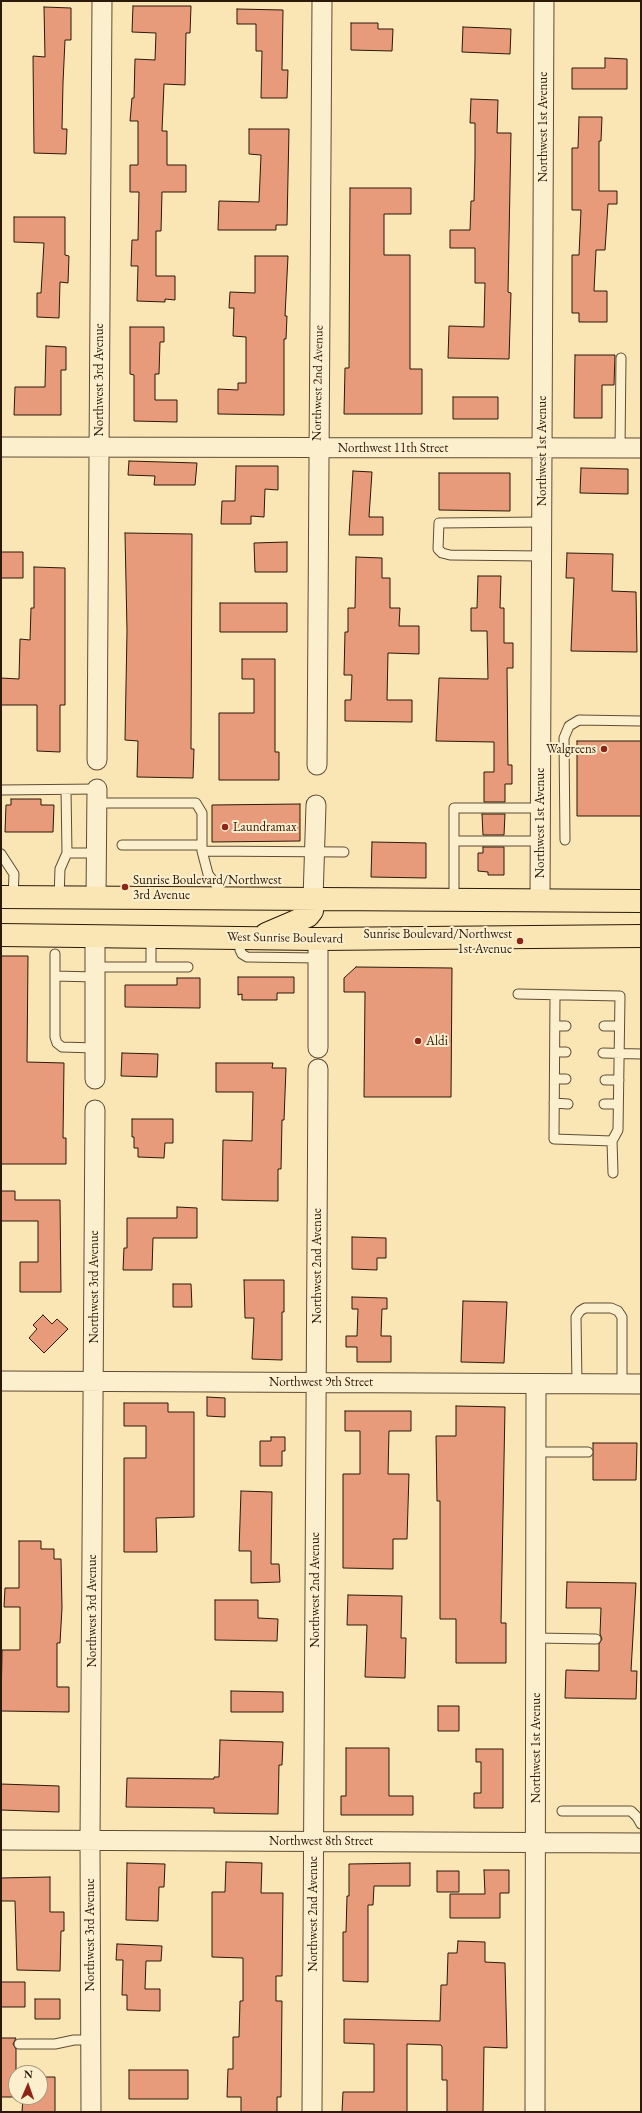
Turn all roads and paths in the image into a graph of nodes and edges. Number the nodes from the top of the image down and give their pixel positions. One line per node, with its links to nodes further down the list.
1 (102, 1): 6 (street, Northwest 3rd Avenue)
2 (322, 1): 7 (street, Northwest 2nd Avenue)
3 (544, 1): 8 (street, Northwest 1st Avenue)
4 (622, 358): 9 (lane)
5 (1, 447): 6 (street, Northwest 11th Street)
6 (99, 448): 7 (street, Northwest 11th Street); 14 (street, Northwest 3rd Avenue)
7 (318, 448): 8 (street, Northwest 11th Street); 15 (street, Northwest 2nd Avenue)
8 (542, 448): 9 (street, Northwest 11th Street); 11 (street, Northwest 1st Avenue)
9 (620, 448): 10 (street, Northwest 11th Street)
10 (641, 448)
11 (542, 522): 12 (street, Northwest 1st Avenue); 12 (lane)
12 (541, 556): 20 (street, Northwest 1st Avenue)
13 (641, 721): 21 (lane)
14 (97, 760)
15 (317, 765)
16 (1, 790): 17 (lane)
17 (66, 790): 18 (lane); 28 (lane)
18 (97, 796): 25 (lane); 29 (street)
19 (316, 805): 26 (street)
20 (540, 808): 22 (lane); 23 (street, Northwest 1st Avenue)
21 (566, 840)
22 (454, 841): 23 (lane); 36 (lane)
23 (540, 841): 37 (street, Northwest 1st Avenue)
24 (122, 845): 25 (lane)
25 (202, 848): 26 (lane); 34 (lane)
26 (314, 852): 27 (lane); 35 (street)
27 (344, 852)
28 (67, 853): 29 (lane); 32 (lane)
29 (96, 853): 33 (street)
30 (1, 854): 31 (lane)
31 (7, 898): 32 (main road)
32 (59, 898): 33 (main road)
33 (96, 898): 34 (main road)
34 (226, 899): 35 (main road)
35 (313, 900): 36 (main road); 43 (main road)
36 (454, 900): 37 (main road)
37 (540, 901): 38 (main road)
38 (641, 901)
39 (1, 935): 40 (main road, West Sunrise Boulevard)
40 (95, 936): 41 (main road, West Sunrise Boulevard); 48 (street)
41 (151, 936): 43 (main road, West Sunrise Boulevard); 46 (lane)
42 (641, 936): 44 (main road, West Sunrise Boulevard)
43 (248, 938): 44 (main road, West Sunrise Boulevard)
44 (318, 948): 57 (street)
45 (55, 954): 49 (lane)
46 (151, 967): 47 (lane); 48 (lane)
47 (188, 967)
48 (95, 972): 49 (lane); 56 (street)
49 (56, 976): 56 (lane)
50 (518, 994): 51 (lane)
51 (555, 995): 52 (lane); 55 (lane)
52 (555, 1026): 53 (lane); 58 (lane)
53 (566, 1026)
54 (604, 1026): 55 (lane)
55 (619, 1026): 61 (lane)
56 (95, 1048): 64 (street)
57 (318, 1048)
58 (555, 1052): 59 (lane); 65 (lane)
59 (566, 1052)
60 (603, 1053): 61 (lane)
61 (619, 1053): 62 (lane); 68 (lane)
62 (641, 1054)
63 (318, 1069): 78 (street, Northwest 2nd Avenue)
64 (95, 1079)
65 (555, 1079): 66 (lane); 69 (lane)
66 (566, 1079)
67 (605, 1080): 68 (lane)
68 (618, 1080): 72 (lane)
69 (554, 1103): 70 (lane); 74 (lane)
70 (568, 1104)
71 (604, 1104): 72 (lane)
72 (618, 1104): 74 (lane)
73 (95, 1110): 77 (street, Northwest 3rd Avenue)
74 (612, 1141): 75 (lane)
75 (614, 1172)
76 (1, 1381): 77 (street, Northwest 9th Street)
77 (93, 1381): 78 (street, Northwest 9th Street); 90 (street, Northwest 3rd Avenue)
78 (316, 1382): 82 (street, Northwest 9th Street); 91 (street, Northwest 2nd Avenue)
79 (577, 1384): 80 (street, Northwest 9th Street); 80 (lane); 82 (street, Northwest 9th Street)
80 (622, 1384): 81 (street, Northwest 9th Street)
81 (641, 1384)
82 (536, 1385): 83 (street, Northwest 1st Avenue)
83 (536, 1452): 84 (lane); 85 (street, Northwest 1st Avenue)
84 (588, 1452)
85 (536, 1638): 86 (lane); 93 (street, Northwest 1st Avenue)
86 (596, 1639)
87 (562, 1811): 88 (lane)
88 (641, 1824)
89 (1, 1840): 90 (street, Northwest 8th Street)
90 (90, 1841): 91 (street, Northwest 8th Street); 94 (street, Northwest 3rd Avenue)
91 (314, 1841): 93 (street, Northwest 8th Street); 97 (street, Northwest 2nd Avenue)
92 (641, 1841): 93 (street, Northwest 8th Street)
93 (536, 1842): 98 (street, Northwest 1st Avenue)
94 (91, 2040): 95 (lane); 96 (street, Northwest 3rd Avenue)
95 (19, 2044)
96 (91, 2112)
97 (312, 2112)
98 (534, 2112)

